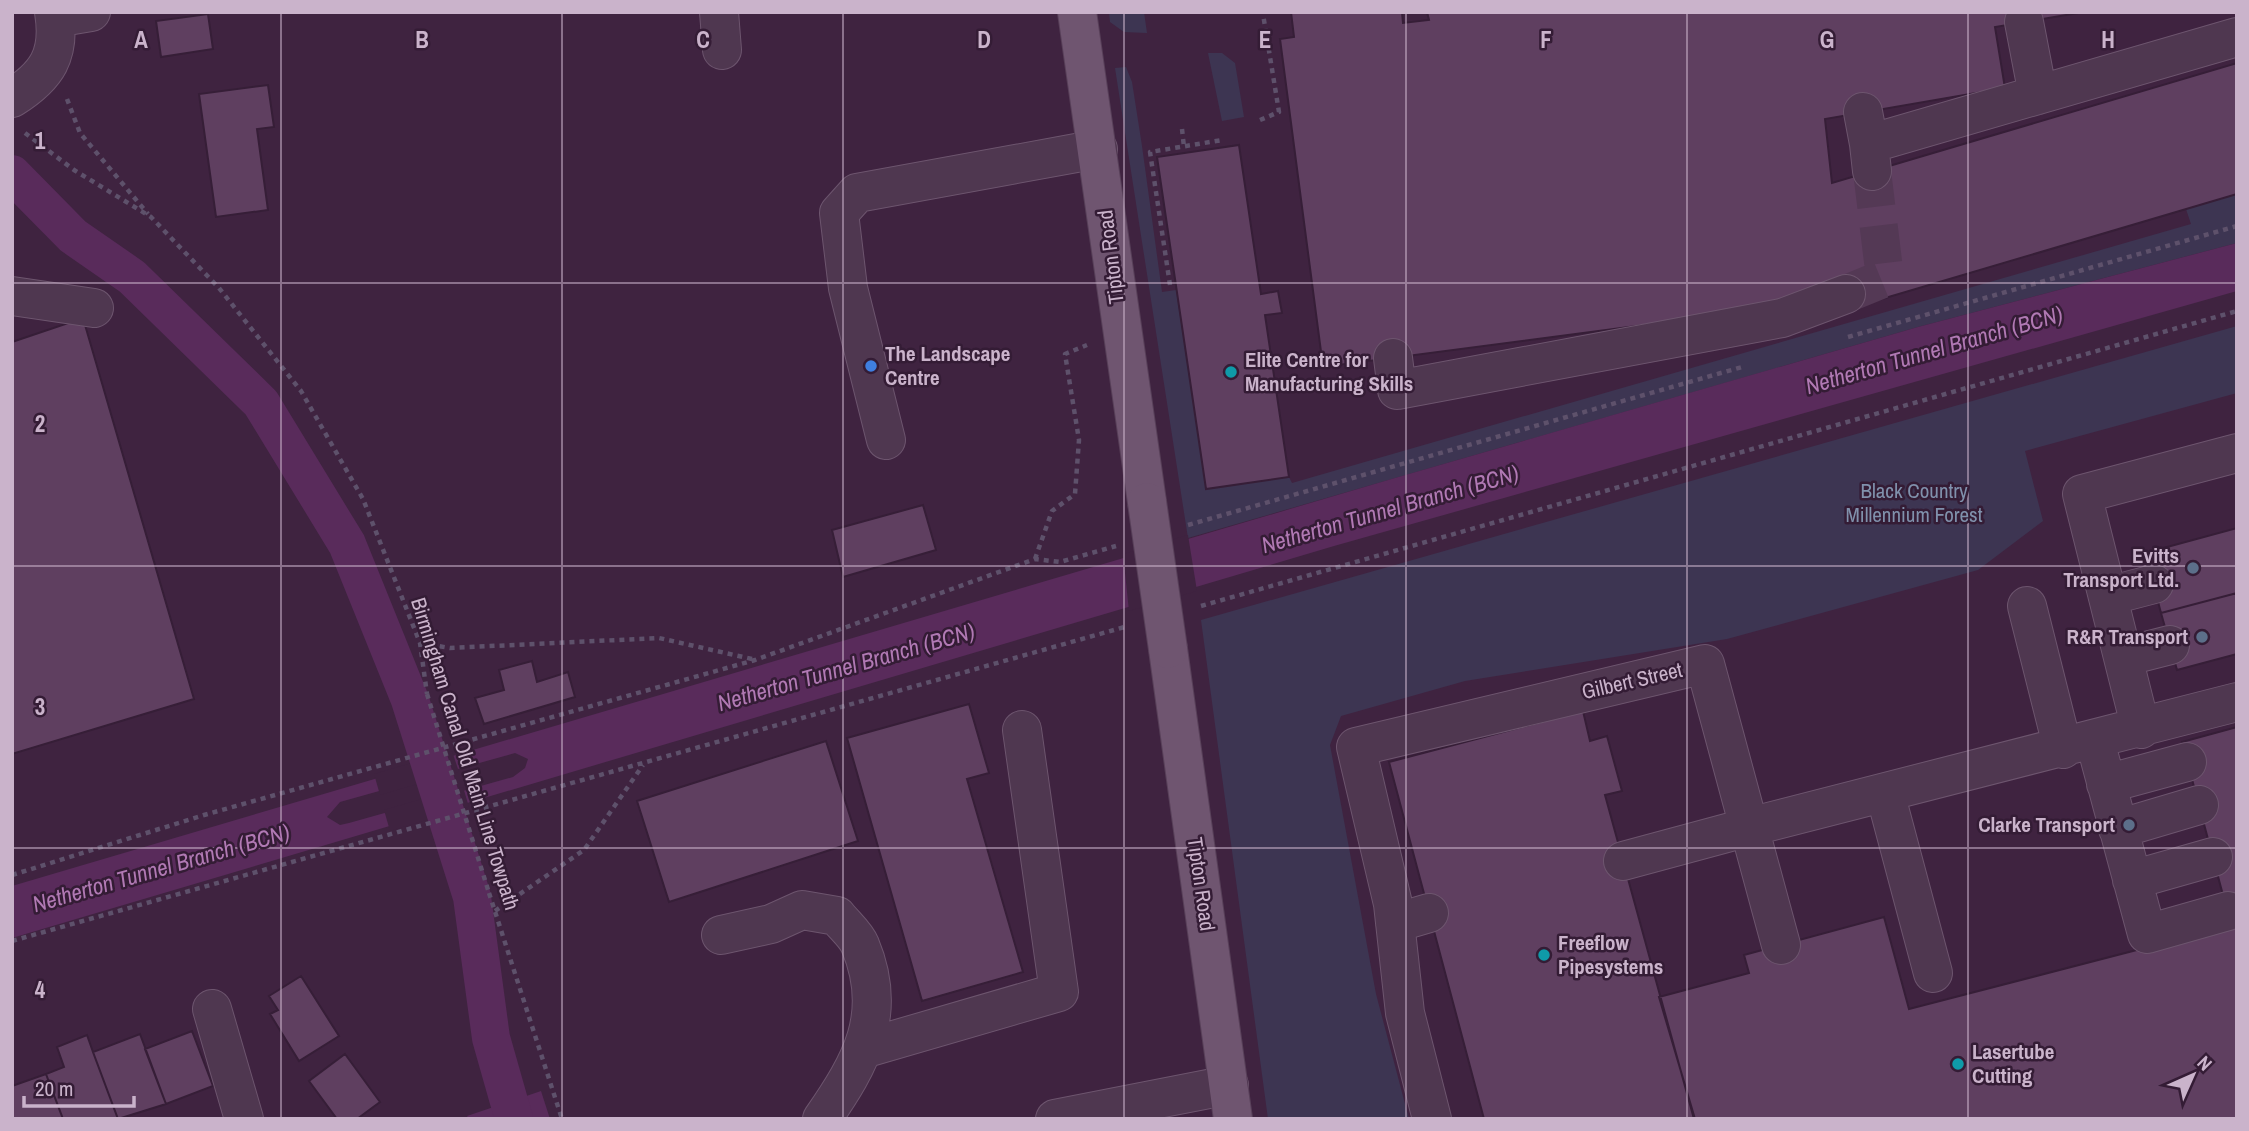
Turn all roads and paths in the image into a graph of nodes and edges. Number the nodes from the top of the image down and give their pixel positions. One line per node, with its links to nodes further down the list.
1 (719, 12): 7 (street)
2 (1077, 12): 16 (main road, Tipton Road)
3 (67, 14): 8 (street)
4 (1263, 14): 11 (path)
5 (2024, 22): 9 (street)
6 (2237, 37): 9 (street)
7 (722, 50)
8 (53, 61): 10 (street); 17 (path, Birmingham Canal Old Main Line Towpath)
9 (2038, 95): 14 (street)
10 (15, 106): 17 (path, Birmingham Canal Old Main Line Towpath)
11 (1260, 120)
12 (1182, 129): 15 (path)
13 (1222, 140): 15 (path)
14 (1868, 142)
15 (1184, 146): 19 (path)
16 (1098, 149): 24 (main road, Tipton Road); 28 (street)
17 (151, 217): 38 (path, Birmingham Canal Old Main Line Towpath)
18 (2237, 226): 25 (path)
19 (1170, 285)
20 (1846, 294): 26 (street)
21 (12, 296): 22 (street)
22 (94, 308)
23 (2237, 311): 36 (path)
24 (1119, 330): 32 (path); 65 (main road, Tipton Road, bridge)
25 (1836, 340)
26 (1393, 358)
27 (1743, 367): 30 (path)
28 (886, 440)
29 (2237, 453): 34 (street)
30 (1184, 526)
31 (1122, 544): 32 (path)
32 (1035, 559): 41 (path)
33 (2154, 584): 34 (street)
34 (2108, 596): 40 (street)
35 (2027, 606): 45 (street)
36 (1192, 608)
37 (1139, 624): 47 (path)
38 (420, 643): 41 (path); 57 (path, Birmingham Canal Old Main Line Towpath, bridge)
39 (2170, 645): 40 (street)
40 (2123, 657): 43 (street)
41 (755, 660): 55 (path)
42 (2237, 702): 43 (street)
43 (2141, 729): 45 (street)
44 (1022, 730): 64 (street)
45 (2079, 745): 48 (street); 49 (street)
46 (2187, 762): 48 (street)
47 (643, 764): 57 (path); 60 (path)
48 (2106, 784): 52 (street)
49 (1885, 793): 51 (street); 62 (street)
50 (2199, 805): 52 (street)
51 (1749, 827): 54 (street); 61 (street); 70 (street, Gilbert Street)
52 (2118, 829): 56 (street)
53 (2213, 856): 56 (street)
54 (1623, 861)
55 (12, 875)
56 (2132, 880): 58 (street)
57 (495, 911): 67 (path, Birmingham Canal Old Main Line Towpath)
58 (2228, 911)
59 (722, 936): 64 (street)
60 (12, 941)
61 (1781, 945)
62 (1933, 974)
63 (212, 1009): 66 (street)
64 (863, 1049): 68 (street)
65 (1231, 1102): 69 (street)
66 (244, 1119)
67 (562, 1119)
68 (822, 1119)
69 (1055, 1119)
70 (1432, 1119)

